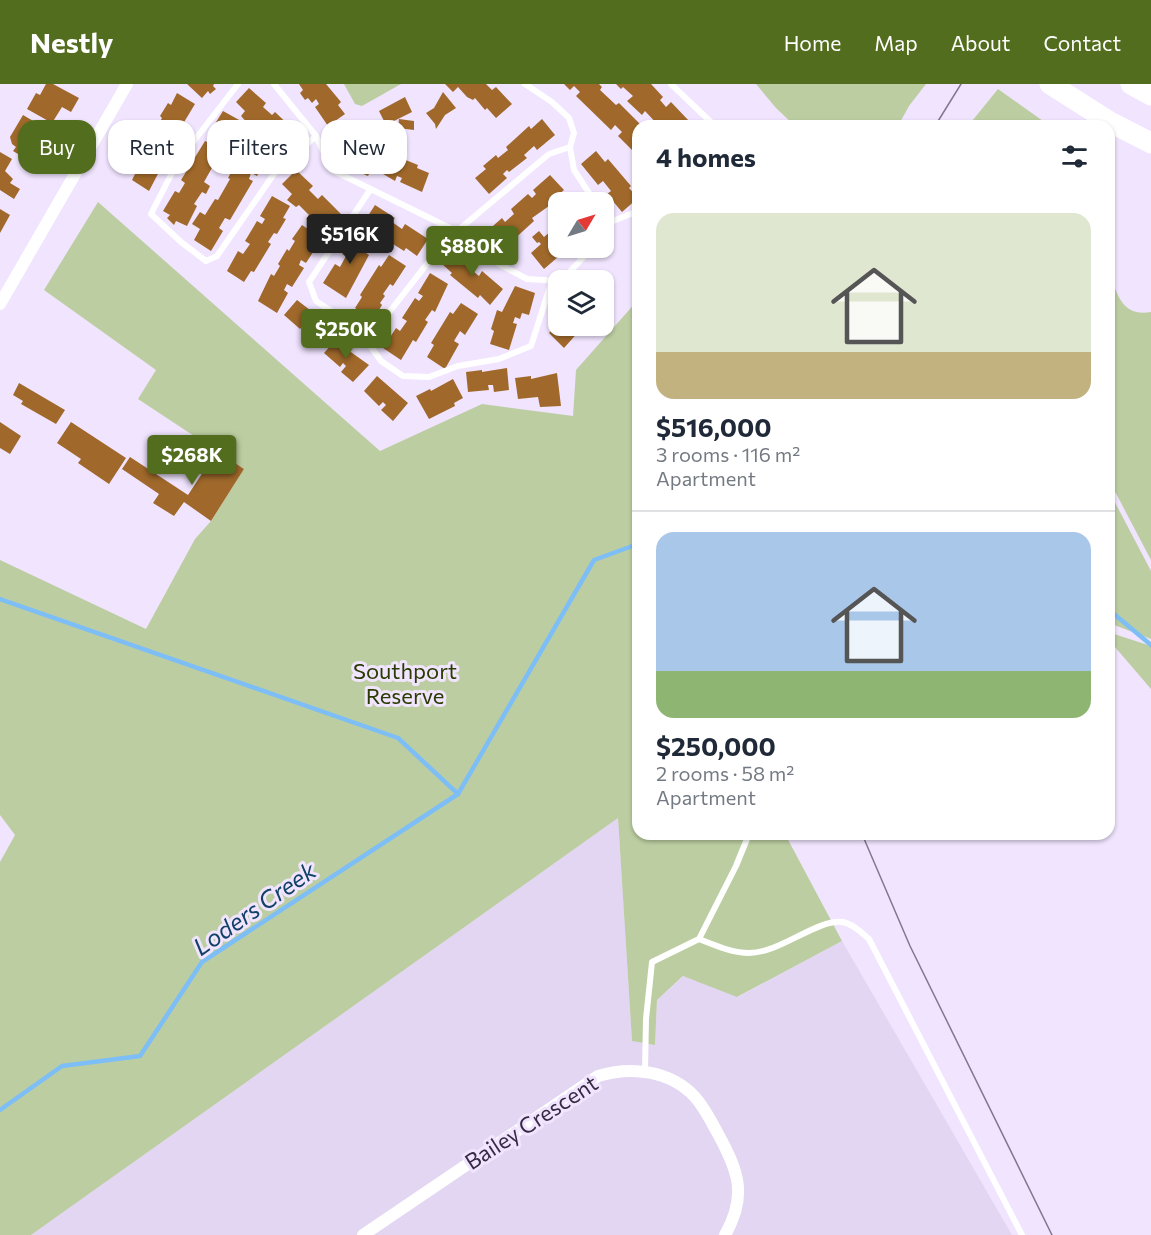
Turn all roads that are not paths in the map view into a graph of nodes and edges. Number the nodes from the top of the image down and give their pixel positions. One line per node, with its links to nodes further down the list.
1 (127, 84): 24 (street)
2 (238, 84): 12 (lane)
3 (274, 84): 12 (lane)
4 (525, 84): 14 (lane)
5 (671, 84): 9 (lane)
6 (1050, 84): 10 (highway)
7 (1131, 84): 8 (highway)
8 (1151, 95)
9 (710, 120)
10 (1107, 120)
11 (1115, 125): 13 (highway)
12 (316, 136): 15 (lane)
13 (1151, 143)
14 (570, 147): 16 (lane); 19 (lane)
15 (370, 190): 19 (lane); 25 (lane)
16 (588, 192)
17 (632, 213): 18 (lane)
18 (614, 221)
19 (456, 231): 22 (lane); 25 (lane)
20 (581, 258): 21 (lane)
21 (568, 270)
22 (548, 280)
23 (548, 303): 25 (lane)
24 (0, 304)
25 (373, 333)
26 (747, 840): 27 (lane)
27 (699, 939): 28 (lane); 31 (lane)
28 (645, 1070): 29 (street, Bailey Crescent); 30 (street, Bailey Crescent)
29 (369, 1233)
30 (725, 1235)
31 (1022, 1235)

